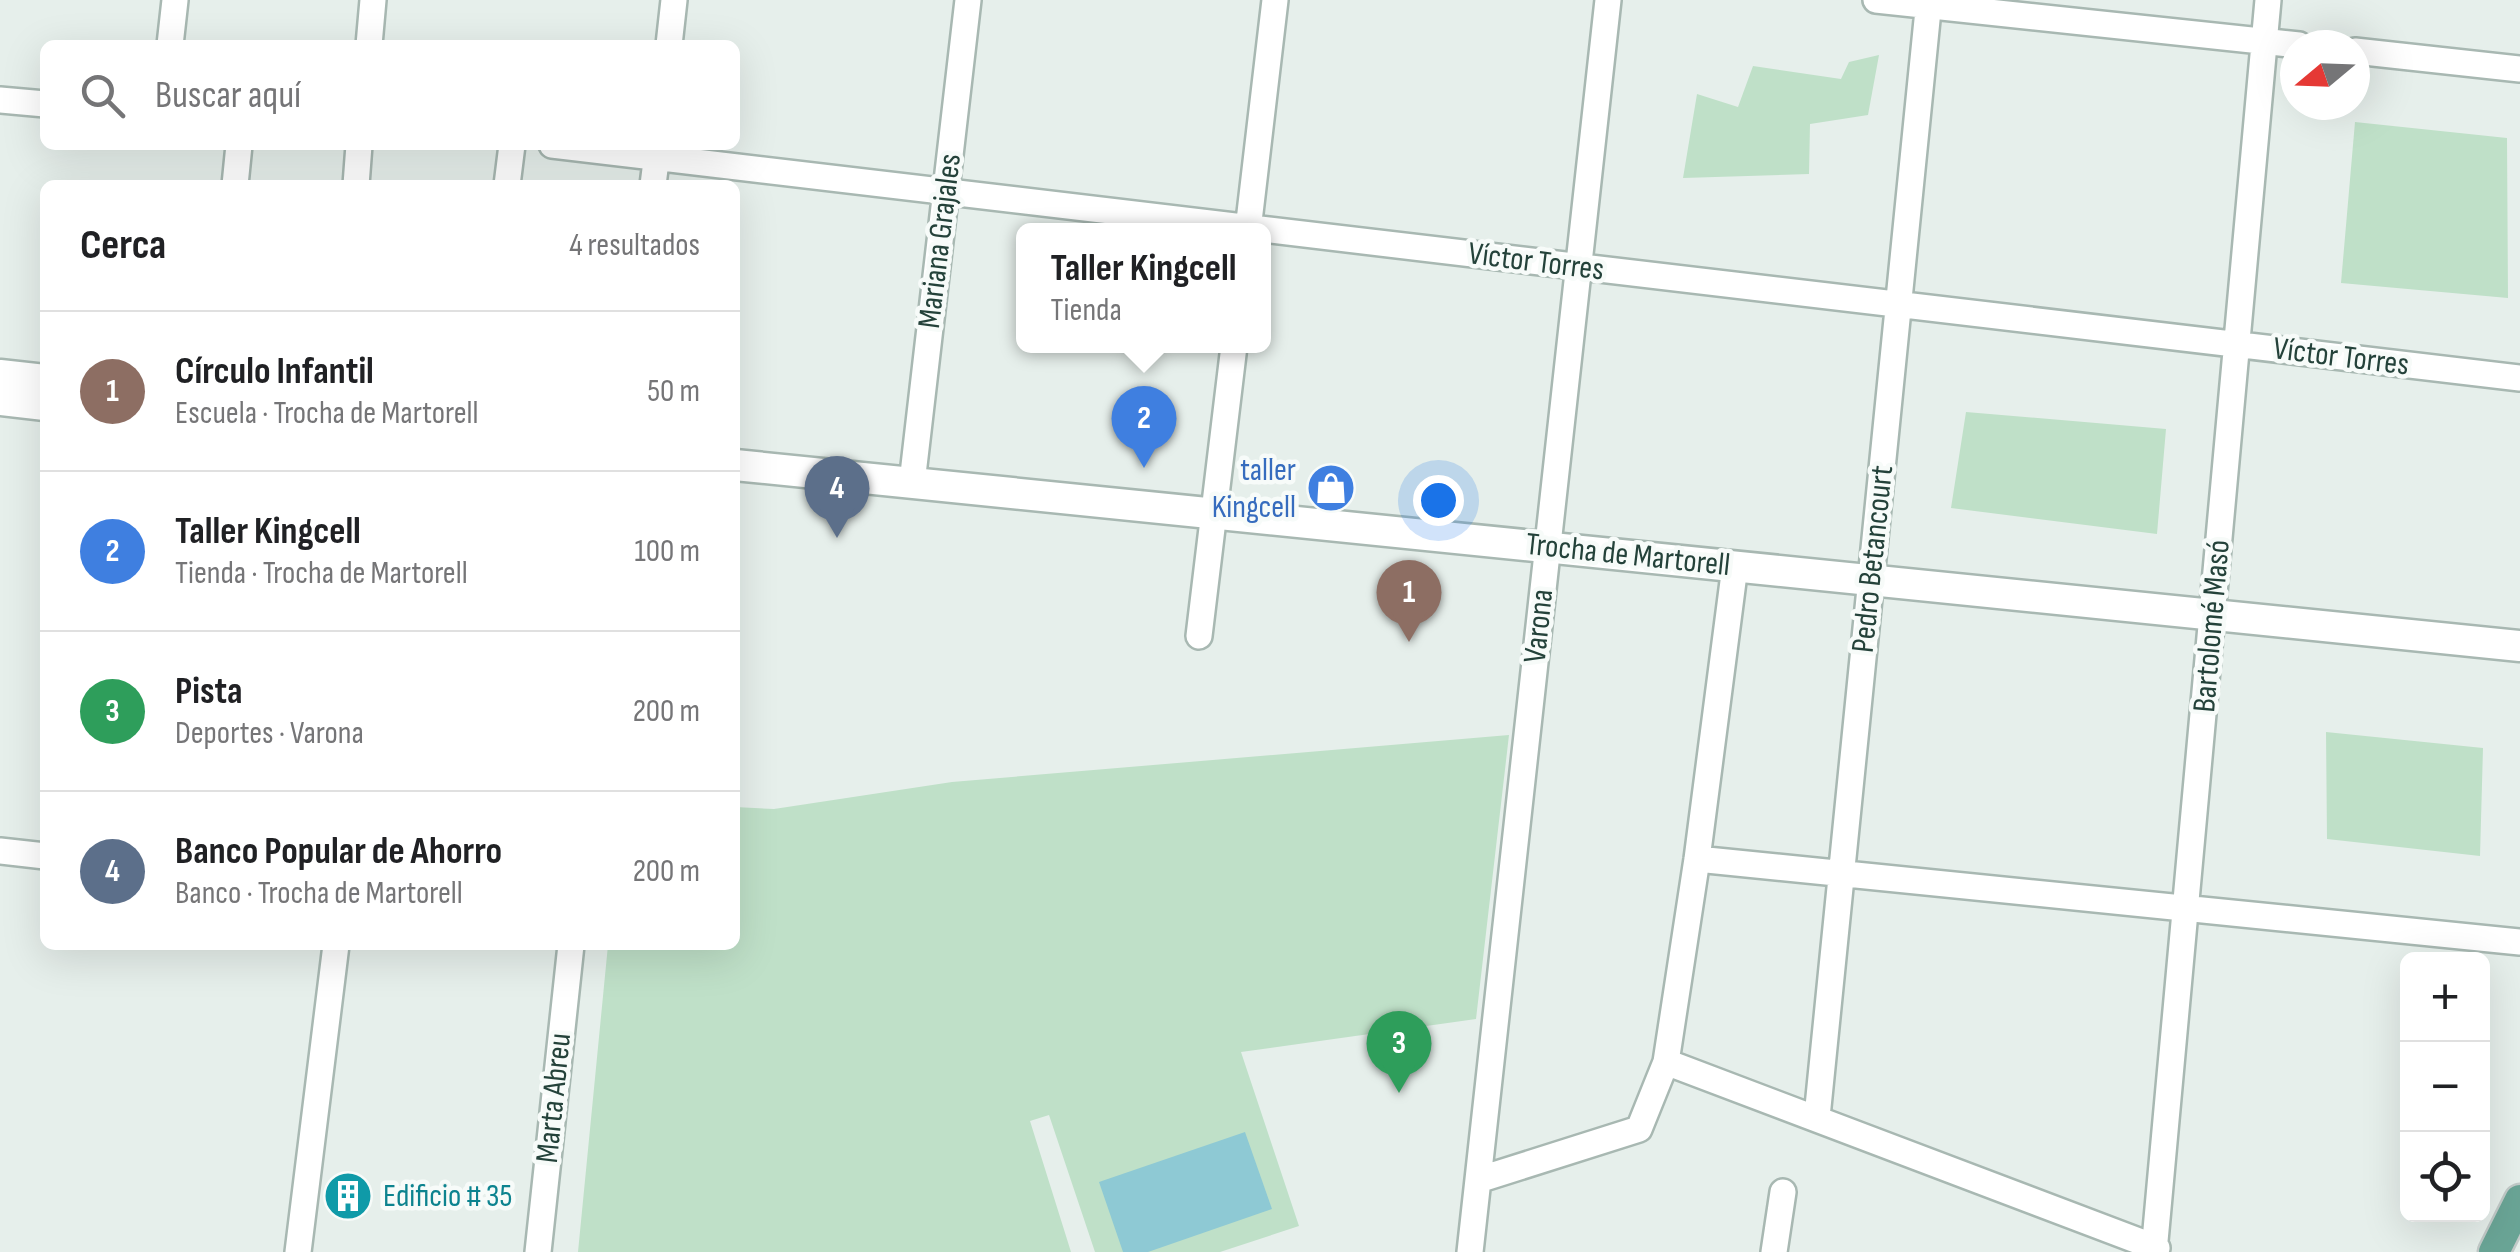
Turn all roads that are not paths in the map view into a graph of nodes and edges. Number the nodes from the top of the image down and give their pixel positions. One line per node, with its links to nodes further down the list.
1 (175, 0): 10 (street)
2 (373, 0): 11 (street)
3 (674, 0): 12 (street)
4 (968, 0): 27 (street, Mariana Grajales)
5 (1276, 0): 29 (street)
6 (1608, 0): 31 (street, Varona)
7 (1876, 0): 9 (street)
8 (2268, 0): 13 (street, Bartolomé Masó)
9 (1929, 3): 13 (street); 32 (street, Pedro Betancourt)
10 (171, 40)
11 (369, 40)
12 (670, 40)
13 (2264, 41): 14 (street); 33 (street, Bartolomé Masó)
14 (2280, 43)
15 (2370, 53): 16 (street)
16 (2520, 68)
17 (0, 100): 18 (street)
18 (40, 104)
19 (239, 150): 23 (street)
20 (359, 150): 24 (street)
21 (511, 150): 25 (street)
22 (657, 151): 26 (street); 27 (street, Víctor Torres)
23 (236, 180)
24 (356, 180)
25 (508, 180)
26 (654, 180)
27 (946, 192): 28 (street, Víctor Torres); 41 (street, Mariana Grajales)
28 (1199, 223)
29 (1249, 223)
30 (1271, 232): 31 (street, Víctor Torres)
31 (1578, 267): 32 (street, Víctor Torres); 43 (street, Varona)
32 (1899, 305): 33 (street, Víctor Torres); 45 (street, Pedro Betancourt)
33 (2238, 345): 36 (street, Víctor Torres); 46 (street, Bartolomé Masó)
34 (1233, 353): 42 (street)
35 (0, 375): 37 (street)
36 (2520, 378)
37 (40, 379)
38 (0, 400): 39 (street)
39 (40, 404)
40 (740, 465): 41 (street, Trocha de Martorell)
41 (912, 482): 42 (street, Trocha de Martorell)
42 (1214, 514): 43 (street, Trocha de Martorell); 47 (street)
43 (1547, 548): 44 (street, Trocha de Martorell); 59 (street, Varona)
44 (1735, 566): 45 (street, Trocha de Martorell); 51 (street)
45 (1871, 580): 46 (street, Trocha de Martorell); 52 (street, Pedro Betancourt)
46 (2213, 615): 48 (street, Trocha de Martorell); 53 (street, Bartolomé Masó)
47 (1199, 636)
48 (2520, 646)
49 (0, 851): 50 (street)
50 (40, 855)
51 (1697, 859): 52 (street); 57 (street)
52 (1841, 874): 53 (street); 58 (street, Pedro Betancourt)
53 (2187, 908): 54 (street); 62 (street, Bartolomé Masó)
54 (2520, 942)
55 (335, 950): 63 (street)
56 (570, 950): 64 (street, Marta Abreu)
57 (1666, 1062): 58 (street); 59 (street)
58 (1817, 1117): 62 (street)
59 (1478, 1180): 65 (street, Varona)
60 (1784, 1192): 66 (street)
61 (2520, 1200): 67 (main road)
62 (2156, 1250)
63 (298, 1252)
64 (538, 1252)
65 (1470, 1252)
66 (1774, 1252)
67 (2494, 1252)

